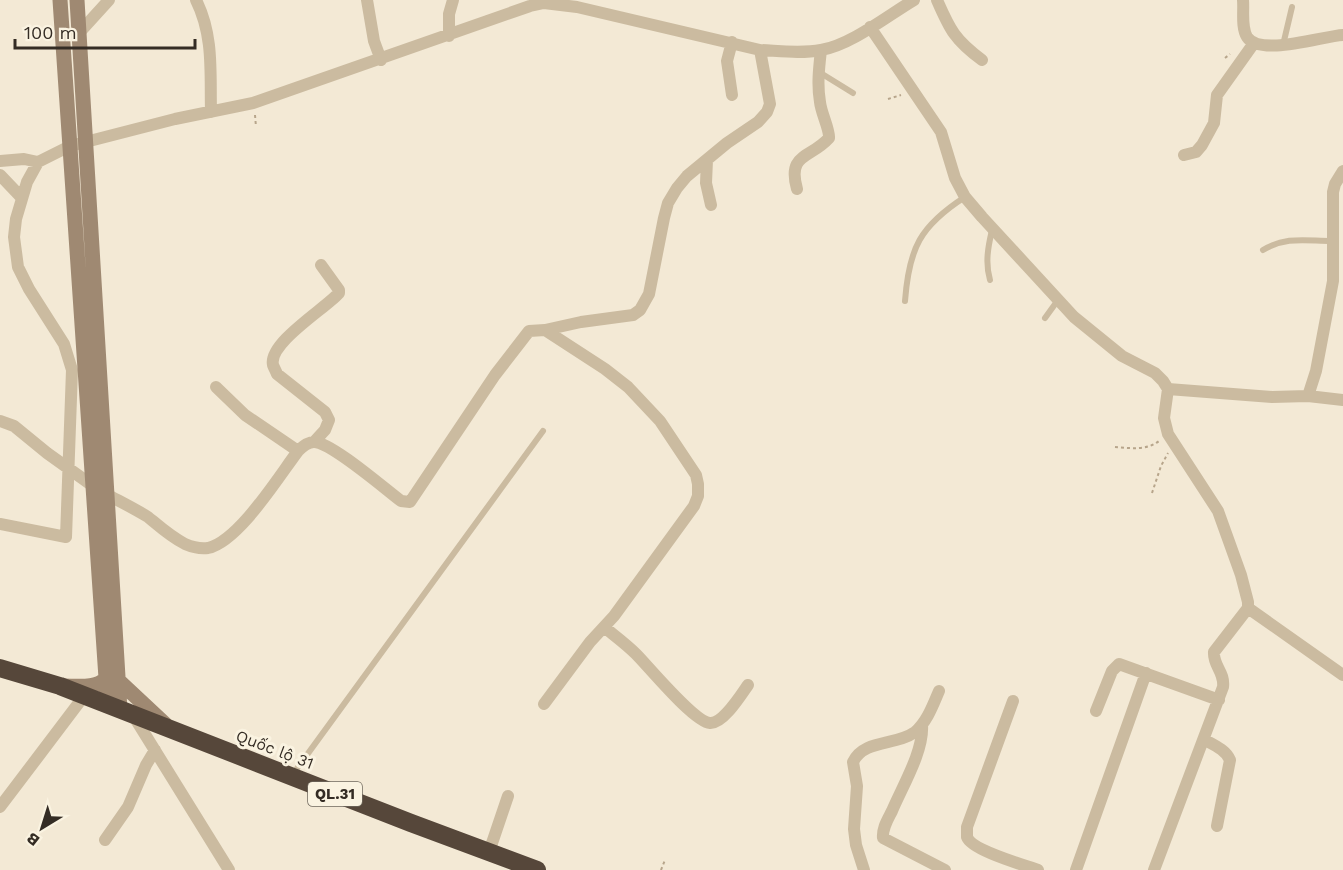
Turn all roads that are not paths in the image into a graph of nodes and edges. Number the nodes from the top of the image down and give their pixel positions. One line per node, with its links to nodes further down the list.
1 (60, 0): 28 (street)
2 (77, 0): 13 (street)
3 (110, 0): 13 (street)
4 (196, 0): 26 (street)
5 (367, 0): 21 (street)
6 (453, 0): 15 (street)
7 (914, 0): 12 (street)
8 (937, 0): 22 (street)
9 (1244, 0): 17 (street)
10 (544, 2): 15 (street); 16 (street)
11 (1292, 7): 18 (lane)
12 (870, 27): 20 (street); 37 (street)
13 (79, 33): 27 (street)
14 (1343, 35): 18 (street)
15 (449, 36): 21 (street)
16 (732, 42): 19 (street); 25 (street)
17 (1254, 43): 18 (street); 29 (street)
18 (1282, 46)
19 (760, 50): 20 (street); 30 (street)
20 (821, 50): 23 (street)
21 (381, 60): 26 (street)
22 (982, 60)
23 (819, 72): 24 (lane); 35 (street)
24 (853, 93)
25 (732, 95)
26 (210, 112): 27 (street)
27 (86, 142): 28 (street); 58 (street)
28 (69, 146): 32 (street); 57 (street)
29 (1184, 155)
30 (707, 160): 38 (street); 47 (street)
31 (0, 161): 32 (street)
32 (38, 162): 36 (street)
33 (1343, 171): 40 (street)
34 (0, 175): 36 (street)
35 (797, 189)
36 (21, 196): 56 (street)
37 (965, 197): 39 (street); 45 (lane)
38 (711, 204)
39 (992, 229): 43 (lane); 44 (street)
40 (1332, 241): 41 (lane); 50 (street)
41 (1263, 250)
42 (321, 265): 54 (street)
43 (990, 280)
44 (1058, 300): 46 (lane); 49 (street)
45 (905, 301)
46 (1046, 318)
47 (545, 330): 54 (street); 61 (street)
48 (216, 387): 55 (street)
49 (1168, 388): 50 (street); 60 (street)
50 (1308, 396): 51 (street)
51 (1343, 400)
52 (0, 421): 56 (street)
53 (543, 430): 79 (lane)
54 (314, 442): 55 (street)
55 (298, 451): 58 (street)
56 (67, 468): 57 (street); 59 (street)
57 (93, 486): 65 (street)
58 (108, 495): 65 (street)
59 (0, 524)
60 (1248, 608): 64 (street); 70 (street)
61 (604, 627): 66 (street); 72 (street)
62 (0, 668): 67 (highway, QL.31)
63 (1146, 673): 70 (street); 74 (street); 90 (street)
64 (1343, 675)
65 (113, 680): 67 (street); 73 (street); 76 (street)
66 (748, 685)
67 (60, 686): 69 (highway, QL.31)
68 (939, 691): 75 (street)
69 (84, 696): 73 (highway, QL.31); 81 (street)
70 (1219, 700): 77 (street)
71 (1013, 701): 89 (street)
72 (544, 704)
73 (120, 710): 76 (highway, Quốc lộ 31 / QL.31); 78 (street)
74 (1096, 711)
75 (922, 725): 87 (street); 88 (street)
76 (174, 732): 79 (highway, Quốc lộ 31 / QL.31)
77 (1205, 740): 82 (street); 91 (street)
78 (155, 750): 83 (street); 85 (street)
79 (291, 777): 84 (highway, Quốc lộ 31 / QL.31)
80 (508, 795): 84 (street)
81 (0, 807)
82 (1217, 826)
83 (105, 840)
84 (489, 852): 86 (highway, Quốc lộ 31 / QL.31)
85 (229, 870)
86 (537, 870)
87 (864, 870)
88 (945, 870)
89 (1038, 870)
90 (1076, 870)
91 (1154, 870)

